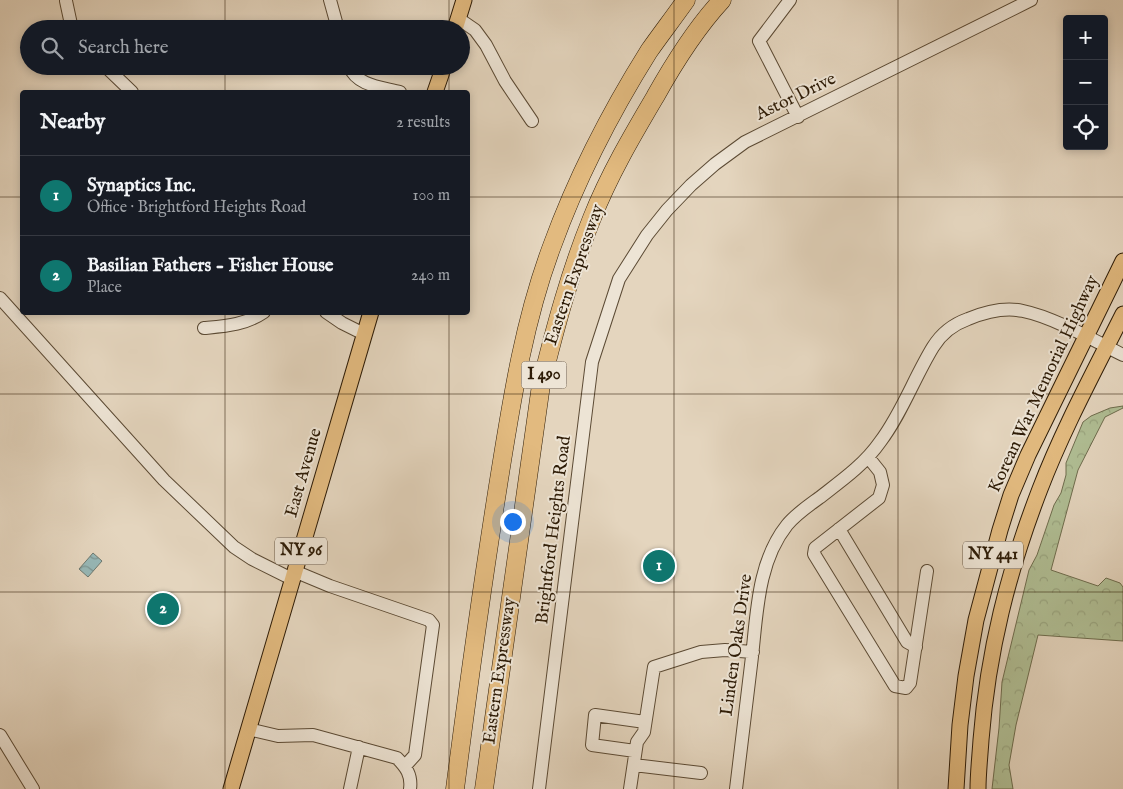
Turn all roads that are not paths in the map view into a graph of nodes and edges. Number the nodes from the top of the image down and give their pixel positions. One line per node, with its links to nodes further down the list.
1 (330, 0): 9 (street)
2 (464, 0): 10 (main road)
3 (686, 0): 50 (highway, Eastern Expressway / I 490)
4 (722, 0): 51 (highway, Eastern Expressway / I 490)
5 (790, 0): 18 (street)
6 (1031, 0): 18 (street, Astor Drive)
7 (66, 1): 8 (street)
8 (70, 20)
9 (336, 20)
10 (458, 20)
11 (470, 28): 19 (street)
12 (114, 75): 15 (street)
13 (354, 75): 16 (street)
14 (441, 75): 17 (main road)
15 (130, 90)
16 (393, 90)
17 (436, 90)
18 (798, 117): 21 (street, Astor Drive)
19 (532, 121)
20 (1123, 261): 29 (main road, Korean War Memorial Highway / NY 441)
21 (619, 278): 52 (street, Brightford Heights Road)
22 (0, 298): 35 (street)
23 (1123, 314): 30 (main road, NY 441)
24 (260, 315): 27 (street)
25 (330, 315): 28 (street)
26 (370, 315): 28 (main road, East Avenue / NY 96)
27 (204, 328)
28 (364, 334): 35 (main road, East Avenue / NY 96)
29 (1086, 337): 30 (street, Linden Oaks Drive); 32 (street, Linden Oaks Drive); 55 (main road, Korean War Memorial Highway / NY 441)
30 (1106, 347): 31 (street, Linden Oaks Drive); 56 (main road, NY 441)
31 (1123, 356)
32 (868, 458): 33 (street); 37 (street, Linden Oaks Drive)
33 (839, 529): 36 (street); 36 (street)
34 (928, 572): 36 (street)
35 (293, 575): 39 (main road, East Avenue / NY 96); 44 (street)
36 (916, 647)
37 (752, 652): 38 (street); 54 (street, Linden Oaks Drive)
38 (646, 722): 42 (street); 42 (street)
39 (248, 729): 41 (street); 47 (main road, East Avenue / NY 96)
40 (0, 735): 46 (street)
41 (359, 748): 44 (street); 48 (street)
42 (635, 750): 43 (street)
43 (634, 765): 45 (street); 53 (street)
44 (405, 766): 49 (street)
45 (701, 773)
46 (32, 789)
47 (231, 789)
48 (350, 789)
49 (410, 789)
50 (455, 789)
51 (484, 789)
52 (539, 789)
53 (630, 789)
54 (736, 789)
55 (956, 789)
56 (978, 789)

